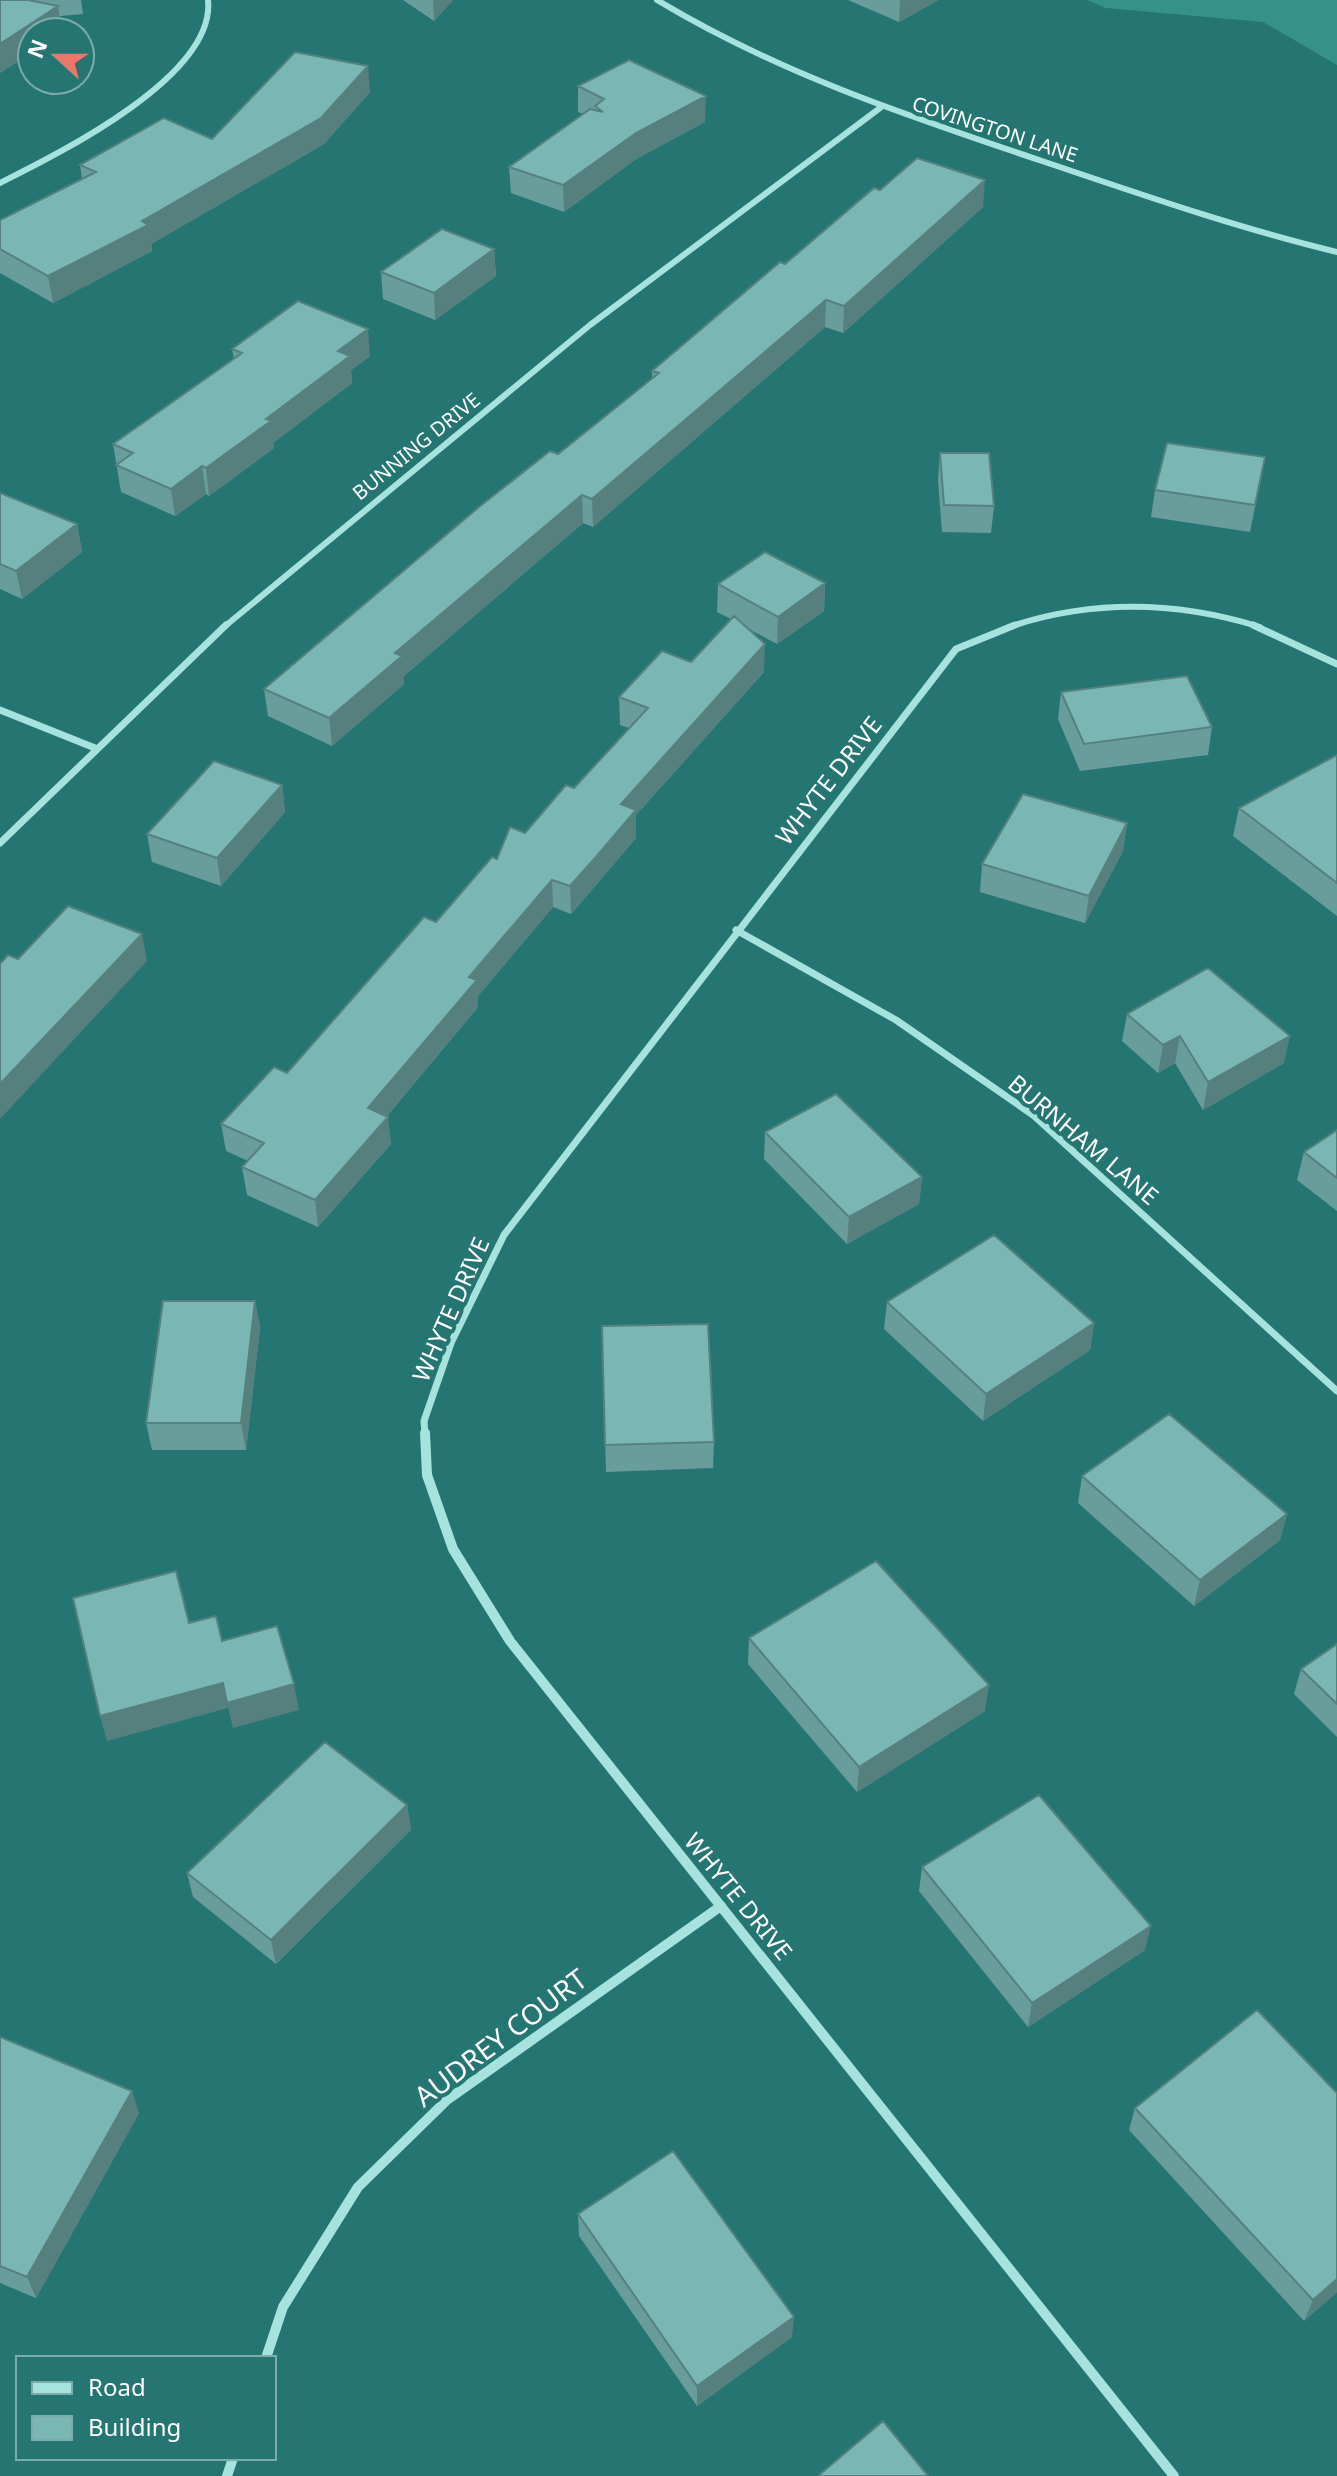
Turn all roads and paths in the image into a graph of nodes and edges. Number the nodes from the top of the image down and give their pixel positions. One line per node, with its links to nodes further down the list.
1 (208, 0): 4 (street)
2 (657, 0): 3 (street, COVINGTON LANE)
3 (880, 108): 5 (street, COVINGTON LANE); 8 (street, BUNNING DRIVE)
4 (0, 183)
5 (1337, 252)
6 (1337, 664): 10 (street, WHYTE DRIVE)
7 (0, 710): 8 (street)
8 (95, 748): 9 (street, BUNNING DRIVE)
9 (0, 843)
10 (736, 930): 11 (street, BURNHAM LANE); 12 (street, WHYTE DRIVE)
11 (1337, 1391)
12 (721, 1906): 13 (street, AUDREY COURT); 14 (street, WHYTE DRIVE)
13 (267, 2356)
14 (1174, 2476)

